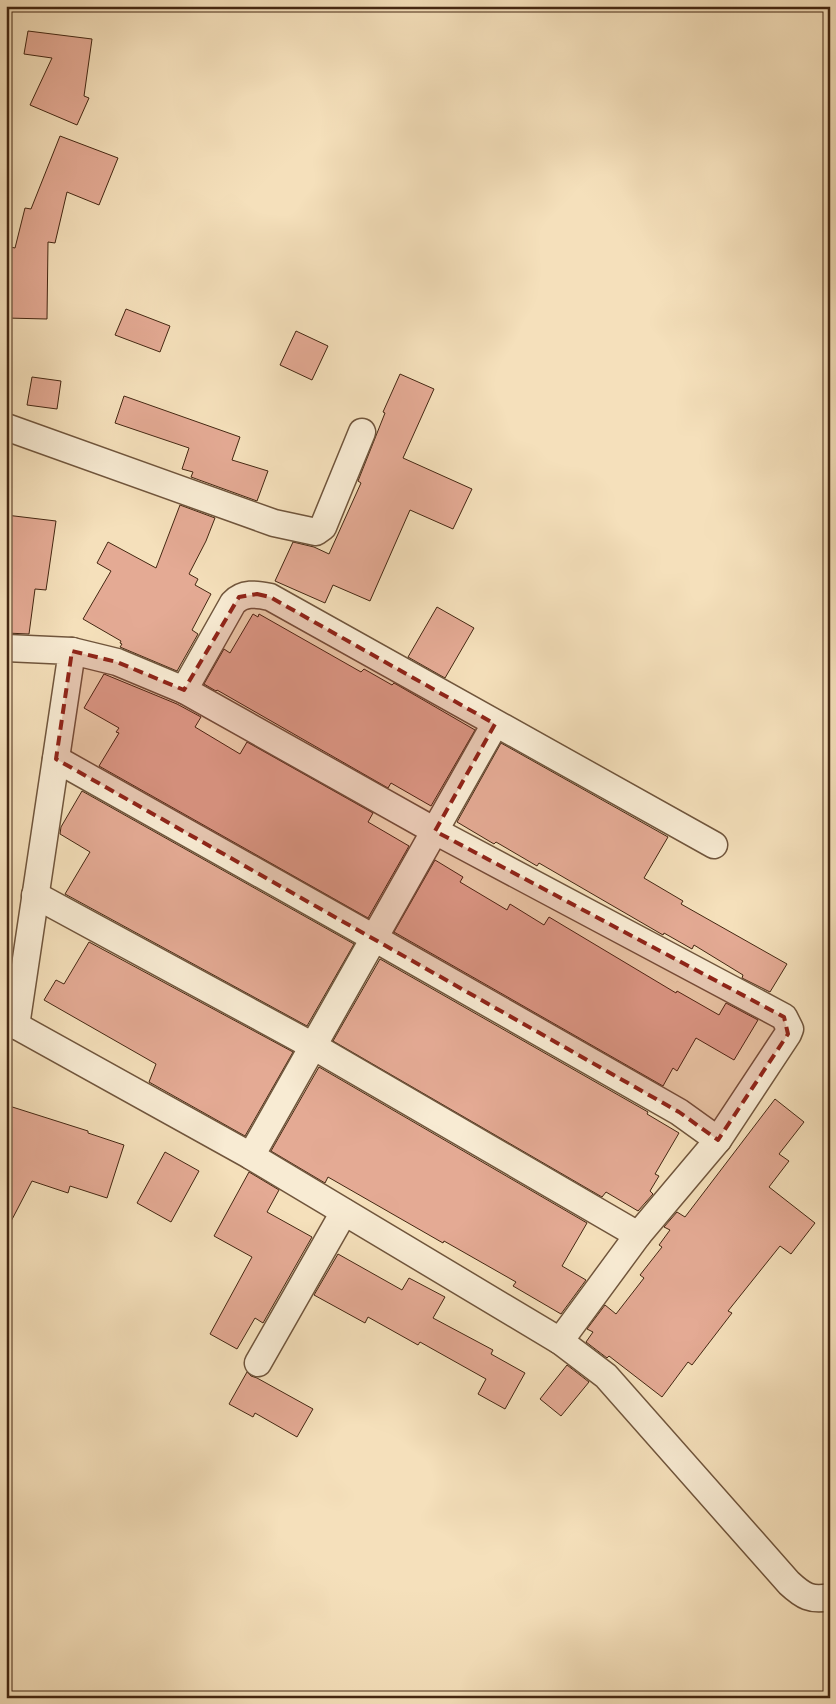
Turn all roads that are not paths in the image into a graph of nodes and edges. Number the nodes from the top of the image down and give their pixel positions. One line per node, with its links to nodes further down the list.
1 (6, 427): 2 (street)
2 (362, 432)
3 (6, 648): 4 (street)
4 (72, 651): 5 (street); 7 (street)
5 (184, 690): 6 (street); 8 (street)
6 (495, 724): 8 (street); 9 (street)
7 (56, 759): 10 (street); 11 (street)
8 (435, 831): 11 (street); 14 (street)
9 (714, 845)
10 (35, 895): 12 (street); 13 (street)
11 (374, 938): 13 (street); 14 (street)
12 (11, 1023): 15 (street)
13 (313, 1046): 15 (street); 17 (street)
14 (718, 1140): 17 (street)
15 (251, 1156): 16 (street)
16 (344, 1212): 18 (street); 19 (street)
17 (638, 1235): 18 (street)
18 (560, 1341): 20 (street)
19 (258, 1363)
20 (830, 1597)

